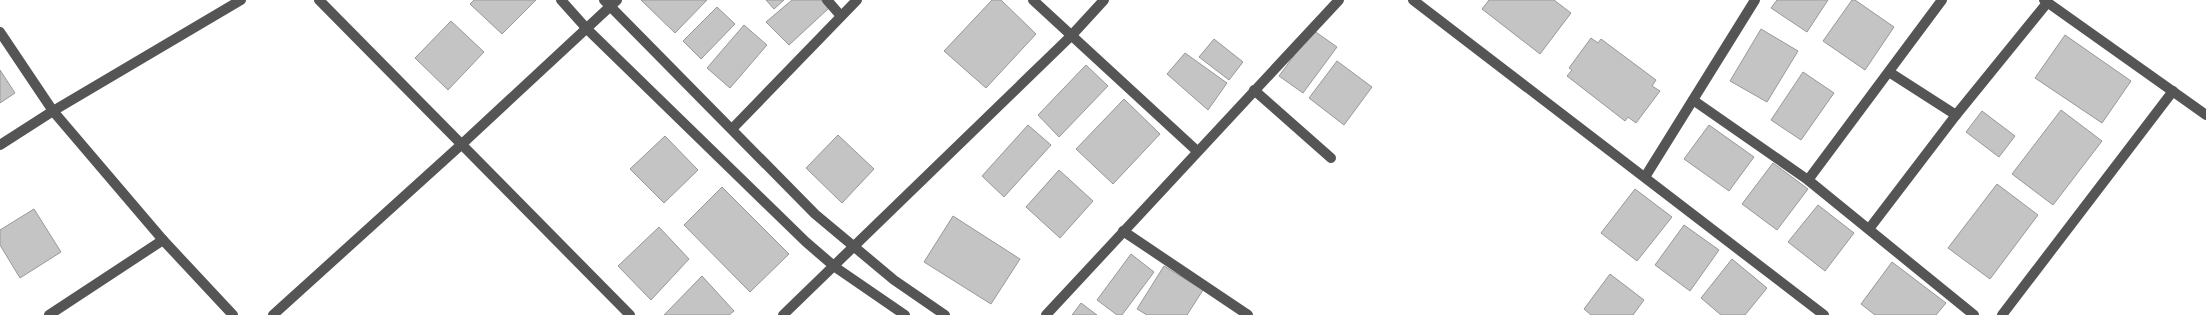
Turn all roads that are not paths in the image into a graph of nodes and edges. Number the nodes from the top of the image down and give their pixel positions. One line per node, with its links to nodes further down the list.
1 (241, 0): 22 (street)
2 (319, 0): 26 (street)
3 (561, 0): 15 (street)
4 (827, 0): 14 (street)
5 (857, 0): 14 (street)
6 (1033, 0): 17 (street)
7 (1104, 0): 17 (street)
8 (1339, 0): 19 (street)
9 (1413, 0): 30 (street)
10 (1755, 0): 21 (street)
11 (1942, 0): 18 (street)
12 (2045, 1): 20 (street); 24 (street)
13 (611, 2): 15 (street); 25 (street)
14 (841, 16): 25 (street)
15 (587, 28): 26 (street); 36 (street)
16 (0, 32): 22 (street)
17 (1071, 36): 28 (street); 35 (street)
18 (1889, 72): 24 (street); 31 (street)
19 (1254, 90): 28 (street); 29 (street)
20 (2173, 91): 23 (street); 48 (street)
21 (1693, 100): 30 (street); 31 (street)
22 (54, 111): 27 (street); 34 (street)
23 (2206, 115)
24 (1956, 116): 32 (street)
25 (732, 129): 35 (street)
26 (462, 144): 39 (street); 40 (street)
27 (0, 145)
28 (1196, 151): 33 (street)
29 (1331, 158)
30 (1645, 177): 46 (street)
31 (1808, 180): 32 (street)
32 (1869, 229): 47 (street)
33 (1123, 231): 44 (street); 45 (street)
34 (163, 240): 37 (street); 38 (street)
35 (854, 246): 36 (street); 43 (street)
36 (835, 266): 41 (street); 42 (street)
37 (49, 315)
38 (233, 315)
39 (273, 315)
40 (630, 315)
41 (783, 315)
42 (905, 315)
43 (945, 315)
44 (1046, 315)
45 (1248, 315)
46 (1824, 315)
47 (1974, 315)
48 (2002, 315)

